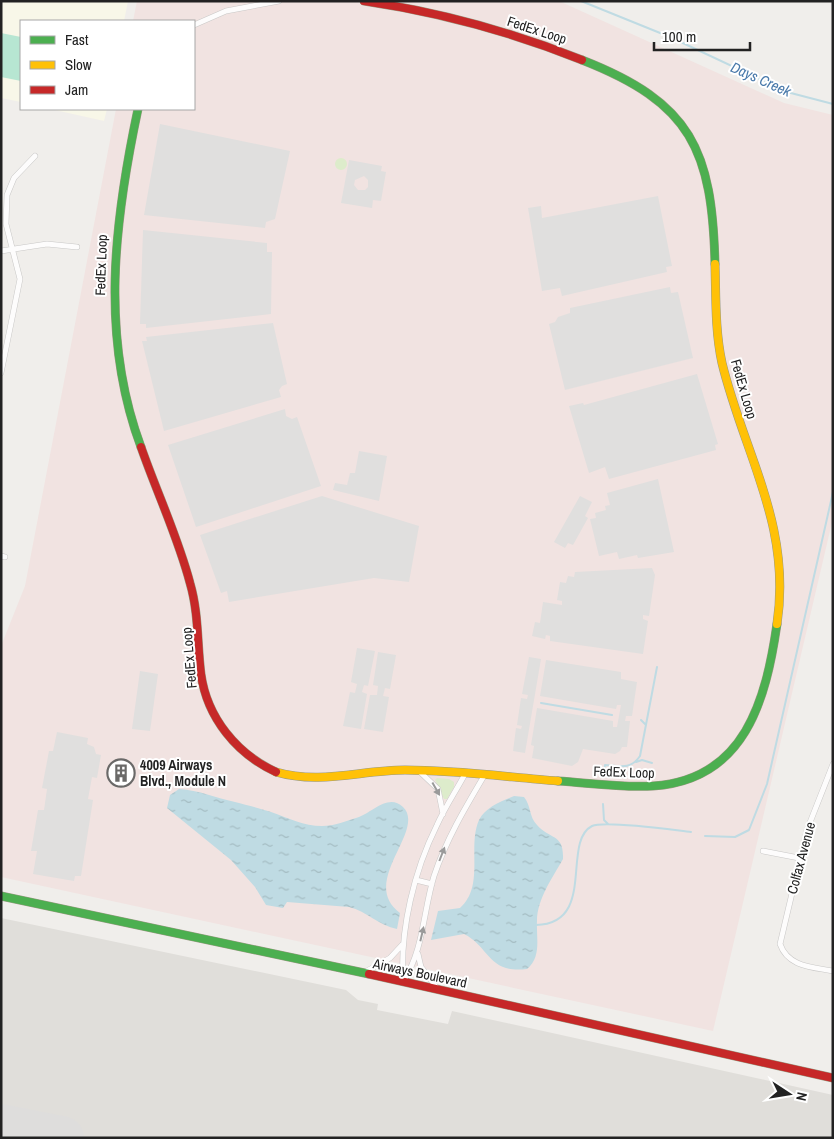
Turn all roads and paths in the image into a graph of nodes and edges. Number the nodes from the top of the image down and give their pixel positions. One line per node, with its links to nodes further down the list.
1 (279, 1): 3 (street)
2 (364, 1): 13 (street, FedEx Loop)
3 (195, 25)
4 (138, 110): 11 (street, FedEx Loop)
5 (35, 156): 7 (street)
6 (76, 247): 7 (street)
7 (12, 249): 8 (street); 9 (street)
8 (1, 251)
9 (1, 373)
10 (833, 764): 16 (street, Colfax Avenue)
11 (419, 771): 12 (street, FedEx Loop); 14 (street, one-way to 14)
12 (465, 774): 13 (street, FedEx Loop); 14 (street)
13 (484, 776): 18 (street, one-way to 13)
14 (443, 814): 17 (street)
15 (763, 851): 16 (street)
16 (800, 858): 22 (street, Colfax Avenue)
17 (416, 880): 18 (street); 20 (street)
18 (432, 884): 21 (street, one-way to 18)
19 (1, 896): 23 (street, Airways Boulevard)
20 (403, 942): 23 (street); 24 (street)
21 (418, 952): 24 (street); 25 (street)
22 (833, 971)
23 (362, 973): 24 (street, Airways Boulevard)
24 (403, 982): 25 (street, Airways Boulevard)
25 (438, 990): 26 (street, Airways Boulevard)
26 (833, 1078)

